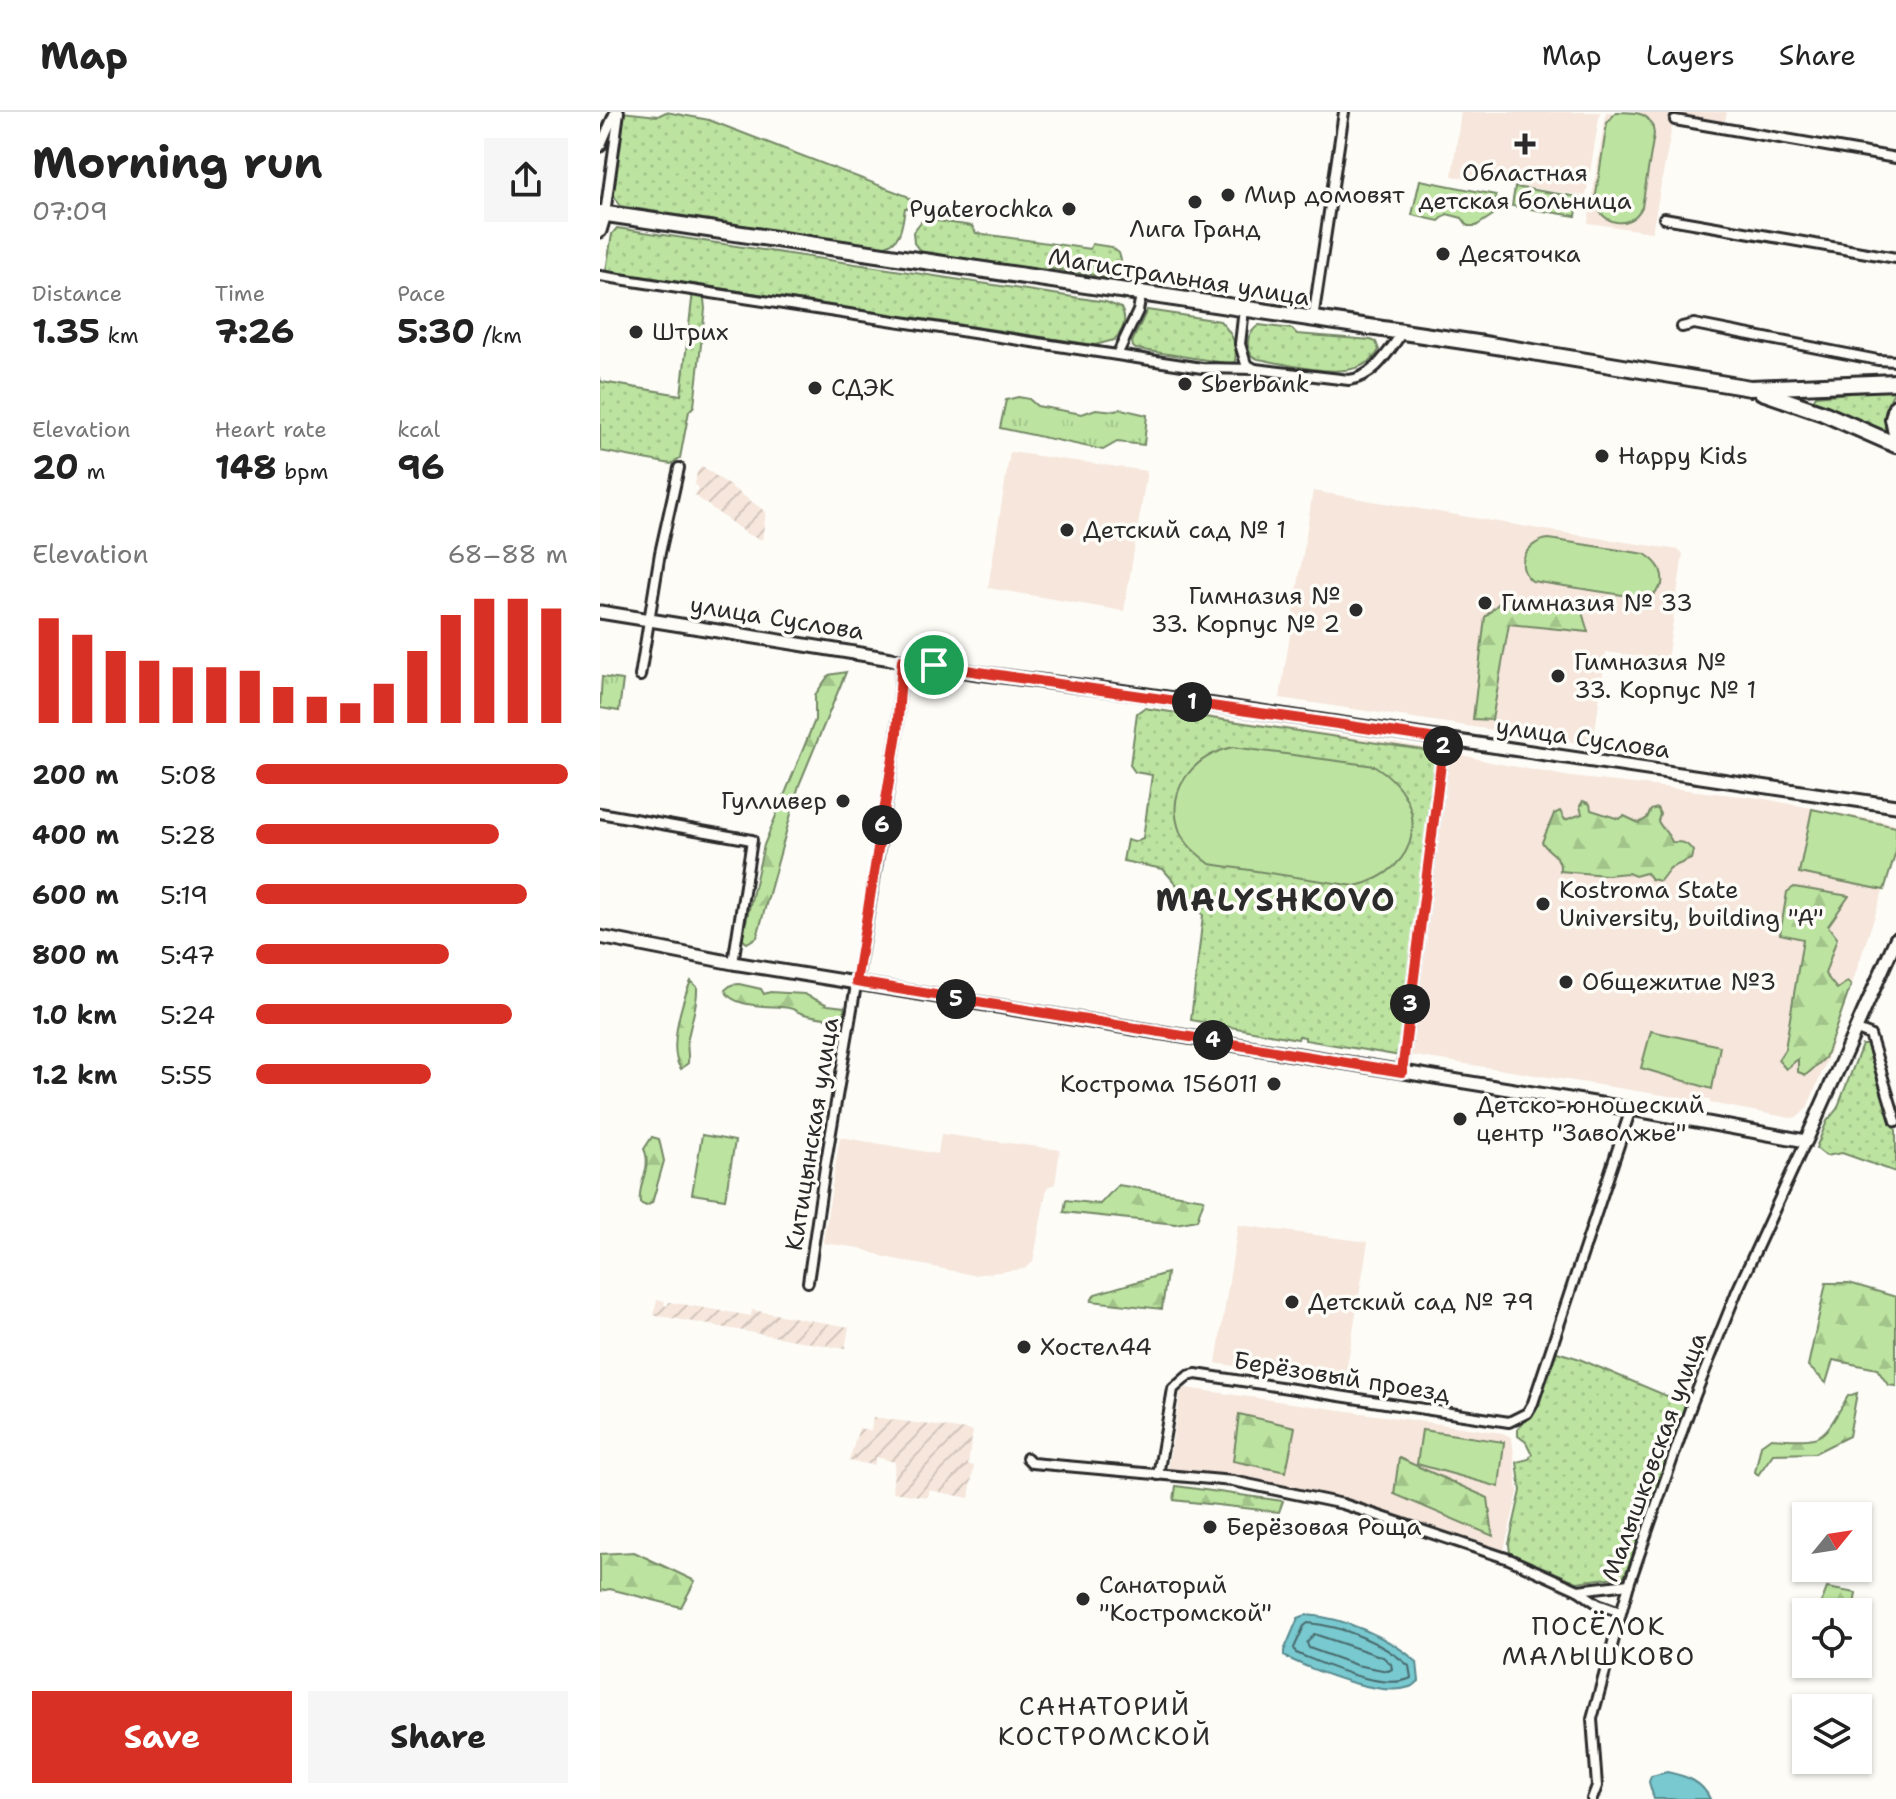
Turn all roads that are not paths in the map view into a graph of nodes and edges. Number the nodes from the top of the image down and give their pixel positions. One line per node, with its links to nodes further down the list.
1 (617, 112): 4 (street); 6 (street)
2 (1344, 112): 13 (street)
3 (1675, 120): 5 (street)
4 (600, 147)
5 (1896, 158)
6 (602, 214): 8 (street); 11 (highway, Магистральная улица)
7 (1664, 218): 9 (street)
8 (600, 231)
9 (1896, 258)
10 (600, 276): 16 (street)
11 (1141, 295): 12 (highway, Магистральная улица); 16 (street)
12 (1244, 309): 13 (highway, Магистральная улица); 18 (street)
13 (1313, 319): 15 (highway, Магистральная улица)
14 (1682, 327): 17 (street)
15 (1402, 333): 18 (street); 20 (highway, Магистральная улица)
16 (1118, 353): 18 (street)
17 (1896, 361)
18 (1255, 369)
19 (1896, 382): 20 (highway, Магистральная улица)
20 (1750, 388): 23 (highway, Магистральная улица)
21 (1896, 407): 22 (highway)
22 (1896, 434)
23 (1896, 445)
24 (679, 468): 26 (street)
25 (600, 612): 26 (street, улица Суслова)
26 (650, 620): 27 (street, улица Суслова); 28 (street)
27 (902, 660): 29 (street, улица Суслова); 35 (street, Китицынская улица)
28 (640, 676)
29 (1444, 740): 30 (street, улица Суслова); 37 (street)
30 (1896, 806)
31 (600, 813): 34 (street)
32 (600, 937): 34 (street)
33 (1896, 939): 36 (street)
34 (733, 963): 35 (street)
35 (856, 982): 37 (street); 41 (street, Китицынская улица)
36 (1857, 1030): 39 (street); 40 (street)
37 (1402, 1072): 38 (street)
38 (1631, 1109): 40 (street); 43 (street, Берёзовый проезд)
39 (1896, 1121)
40 (1806, 1141): 44 (street, Малышковская улица)
41 (808, 1282)
42 (1027, 1458): 43 (street)
43 (1158, 1475): 45 (street)
44 (1629, 1584): 45 (street); 46 (street, Малышковская улица)
45 (1578, 1590): 46 (street)
46 (1620, 1612): 47 (street, Малышковская улица)
47 (1592, 1799)

